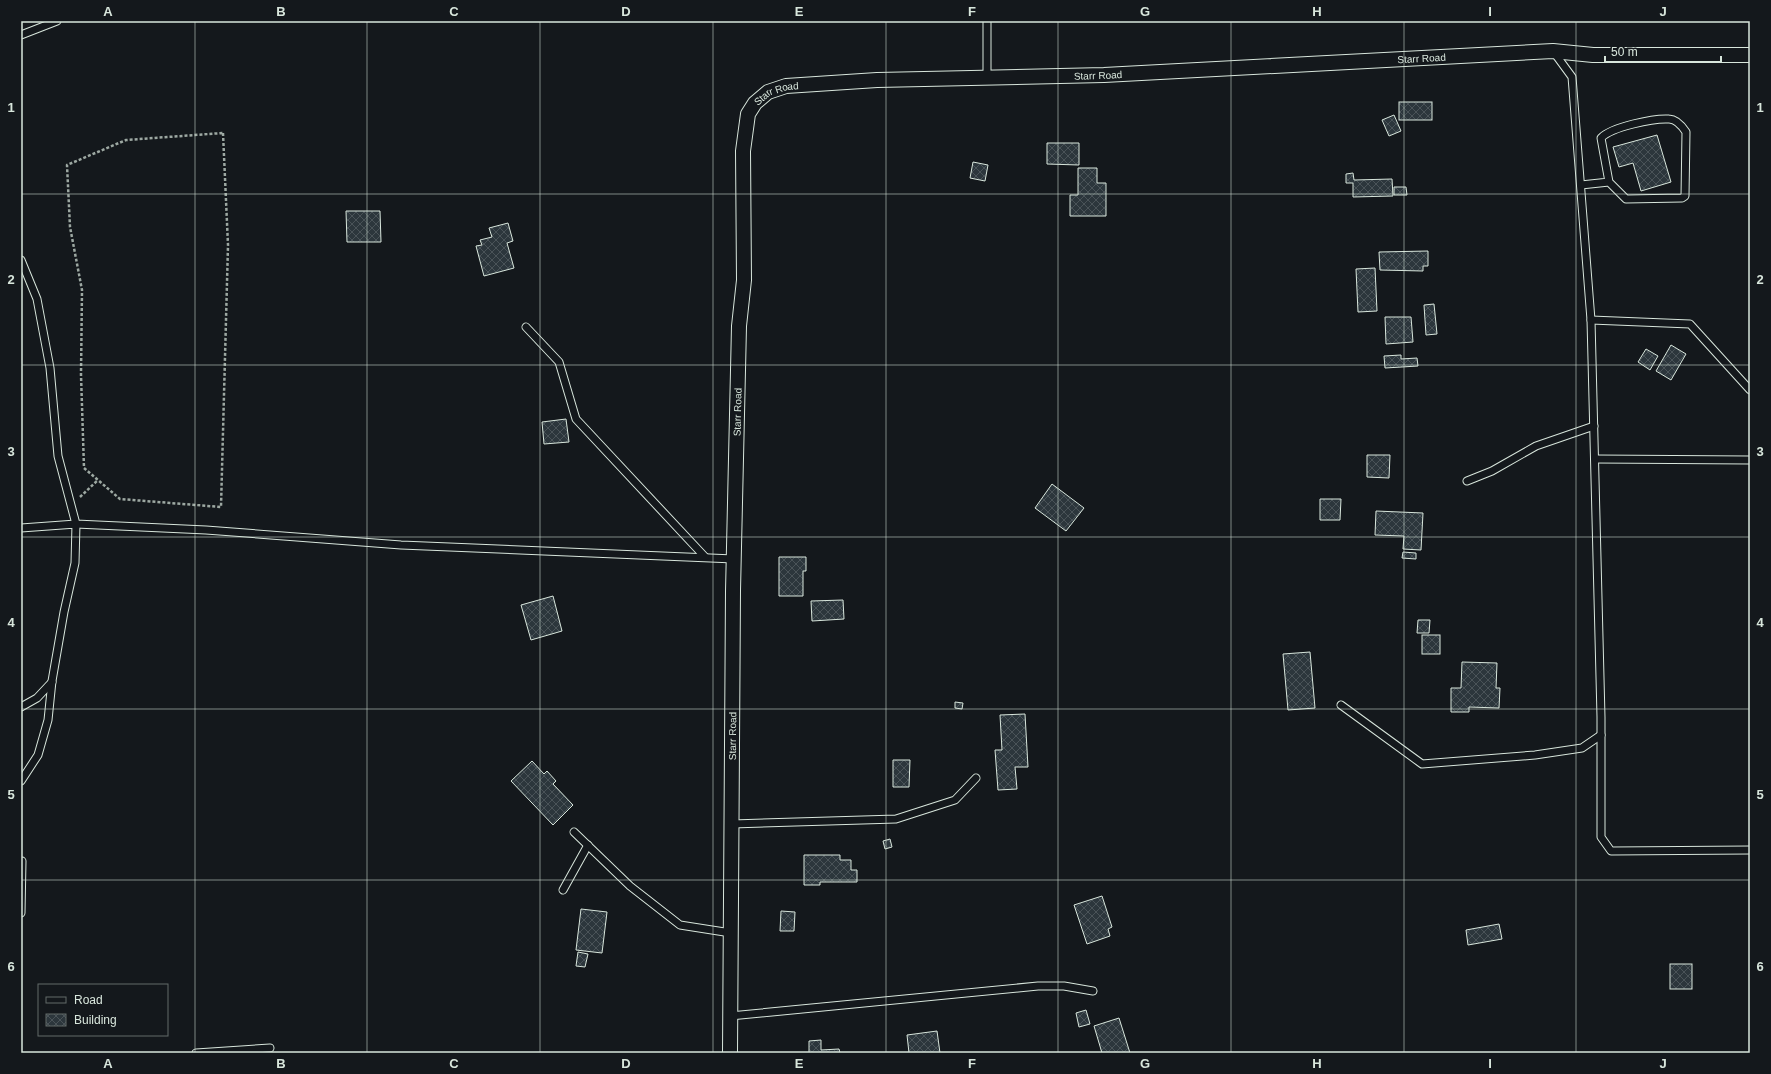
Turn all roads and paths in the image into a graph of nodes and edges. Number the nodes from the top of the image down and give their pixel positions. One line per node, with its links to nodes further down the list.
1 (57, 21): 3 (lane)
2 (987, 21): 6 (lane)
3 (21, 35)
4 (1553, 51): 5 (street, Starr Road); 6 (street, Starr Road); 8 (lane)
5 (1750, 55)
6 (987, 78): 22 (street, Starr Road)
7 (1609, 182): 7 (lane); 8 (lane)
8 (1581, 185): 10 (lane)
9 (21, 260): 18 (lane)
10 (1591, 320): 12 (lane); 13 (lane)
11 (526, 326): 21 (lane)
12 (1750, 390)
13 (1594, 426): 14 (lane); 17 (lane)
14 (1594, 459): 15 (lane); 26 (lane)
15 (1750, 460)
16 (98, 480): 16 (path); 18 (path)
17 (1467, 481)
18 (72, 506): 19 (lane)
19 (76, 524): 20 (lane); 21 (lane); 23 (lane)
20 (21, 528)
21 (705, 557): 22 (lane)
22 (734, 559): 29 (street, Starr Road)
23 (52, 681): 25 (lane); 28 (lane)
24 (1341, 705): 26 (lane)
25 (21, 707)
26 (1601, 735): 32 (lane)
27 (976, 778): 29 (lane)
28 (21, 781)
29 (732, 824): 36 (street, Starr Road)
30 (574, 832): 31 (lane)
31 (588, 846): 34 (lane); 36 (lane)
32 (1750, 850)
33 (22, 861): 35 (lane)
34 (562, 890)
35 (21, 913)
36 (731, 933): 38 (street, Starr Road)
37 (1093, 991): 38 (lane)
38 (730, 1016): 41 (street, Starr Road)
39 (270, 1048): 40 (lane)
40 (196, 1053)
41 (730, 1053)

